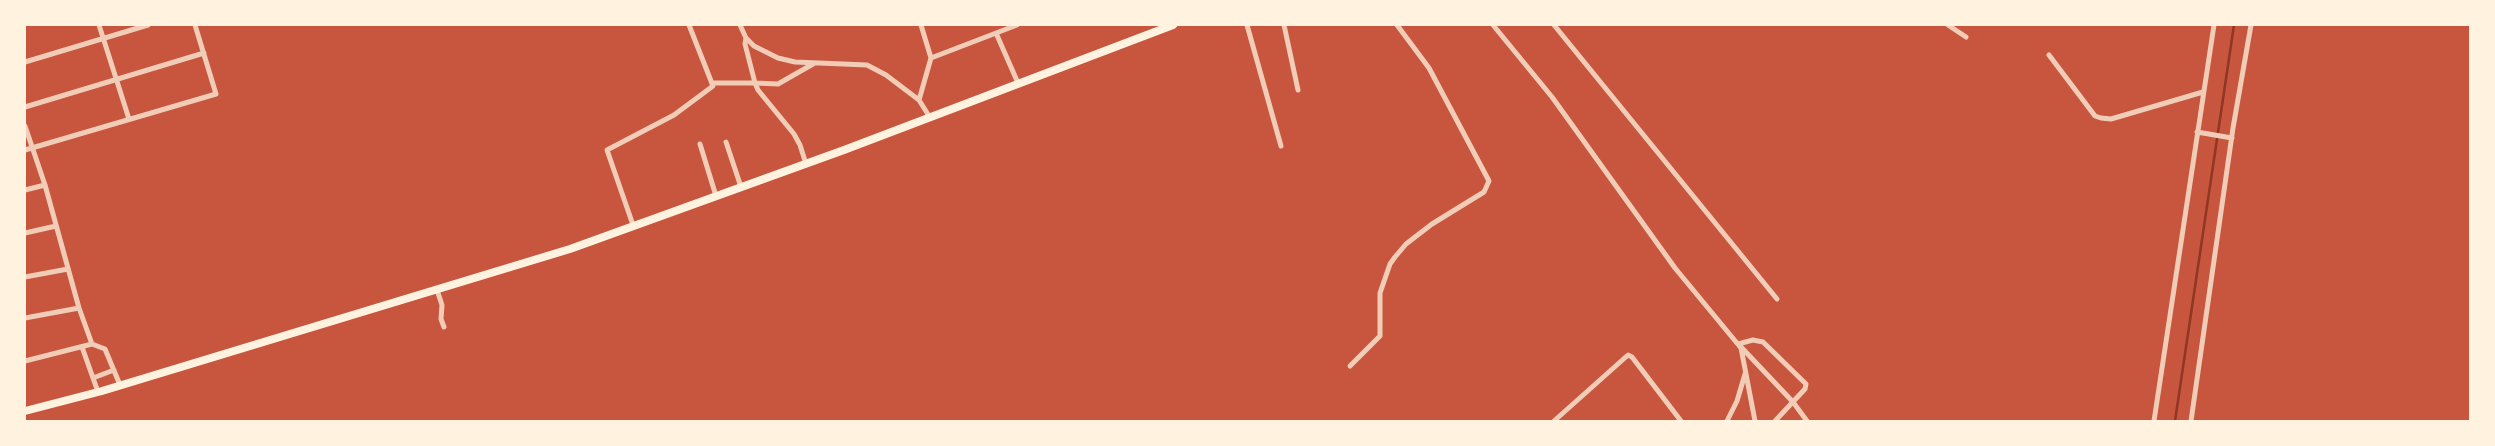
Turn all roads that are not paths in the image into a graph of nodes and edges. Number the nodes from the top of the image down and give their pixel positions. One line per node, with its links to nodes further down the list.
1 (99, 25): 19 (street)
2 (148, 25): 19 (street)
3 (195, 25): 21 (street)
4 (689, 25): 27 (street)
5 (740, 25): 20 (street)
6 (921, 25): 23 (street)
7 (1017, 25): 17 (street)
8 (1173, 25): 28 (main road)
9 (1247, 25): 41 (street)
10 (1284, 25): 30 (street)
11 (1397, 25): 63 (street)
12 (1493, 25): 60 (street)
13 (1554, 25): 55 (street)
14 (1948, 25): 18 (street)
15 (2214, 25): 31 (street)
16 (2251, 25): 38 (street)
17 (996, 33): 23 (street); 28 (street)
18 (1966, 37)
19 (104, 38): 24 (street); 26 (street)
20 (746, 38): 25 (street); 29 (street)
21 (204, 53): 26 (street); 35 (street)
22 (2049, 54): 31 (street)
23 (932, 58): 32 (street)
24 (25, 62)
25 (816, 63): 29 (street); 32 (street)
26 (118, 79): 33 (street); 35 (street)
27 (713, 83): 29 (street); 49 (street)
28 (1018, 83): 34 (main road)
29 (755, 84): 44 (street)
30 (1298, 90)
31 (2203, 92): 37 (street)
32 (919, 100): 34 (street)
33 (25, 107)
34 (929, 116): 44 (main road)
35 (130, 119): 42 (street)
36 (25, 126): 42 (street)
37 (2200, 132): 38 (street); 77 (street)
38 (2229, 137): 78 (street)
39 (726, 142): 46 (street)
40 (700, 144): 48 (street)
41 (1281, 146)
42 (33, 148): 43 (street); 45 (street)
43 (25, 150)
44 (806, 164): 46 (main road)
45 (45, 185): 47 (street); 50 (street)
46 (741, 187): 48 (main road)
47 (25, 190)
48 (716, 196): 49 (main road)
49 (633, 225): 54 (main road)
50 (56, 226): 51 (street); 52 (street)
51 (25, 233)
52 (68, 269): 53 (street); 56 (street)
53 (25, 277)
54 (437, 290): 58 (street); 67 (main road)
55 (1777, 300)
56 (79, 308): 57 (street); 59 (street)
57 (25, 318)
58 (444, 327)
59 (92, 344): 61 (street); 64 (street)
60 (1740, 346): 65 (street); 69 (street); 69 (street)
61 (82, 347): 62 (street); 66 (street)
62 (25, 361)
63 (1350, 366)
64 (114, 370): 66 (street); 67 (street)
65 (1746, 371): 73 (street); 74 (street)
66 (93, 378): 68 (street)
67 (120, 385): 68 (main road)
68 (98, 392): 70 (main road)
69 (1793, 402): 75 (street); 76 (street)
70 (25, 411)
71 (1554, 421): 72 (street)
72 (1681, 421)
73 (1727, 421)
74 (1755, 421)
75 (1775, 421)
76 (1807, 421)
77 (2154, 421)
78 (2191, 421)

